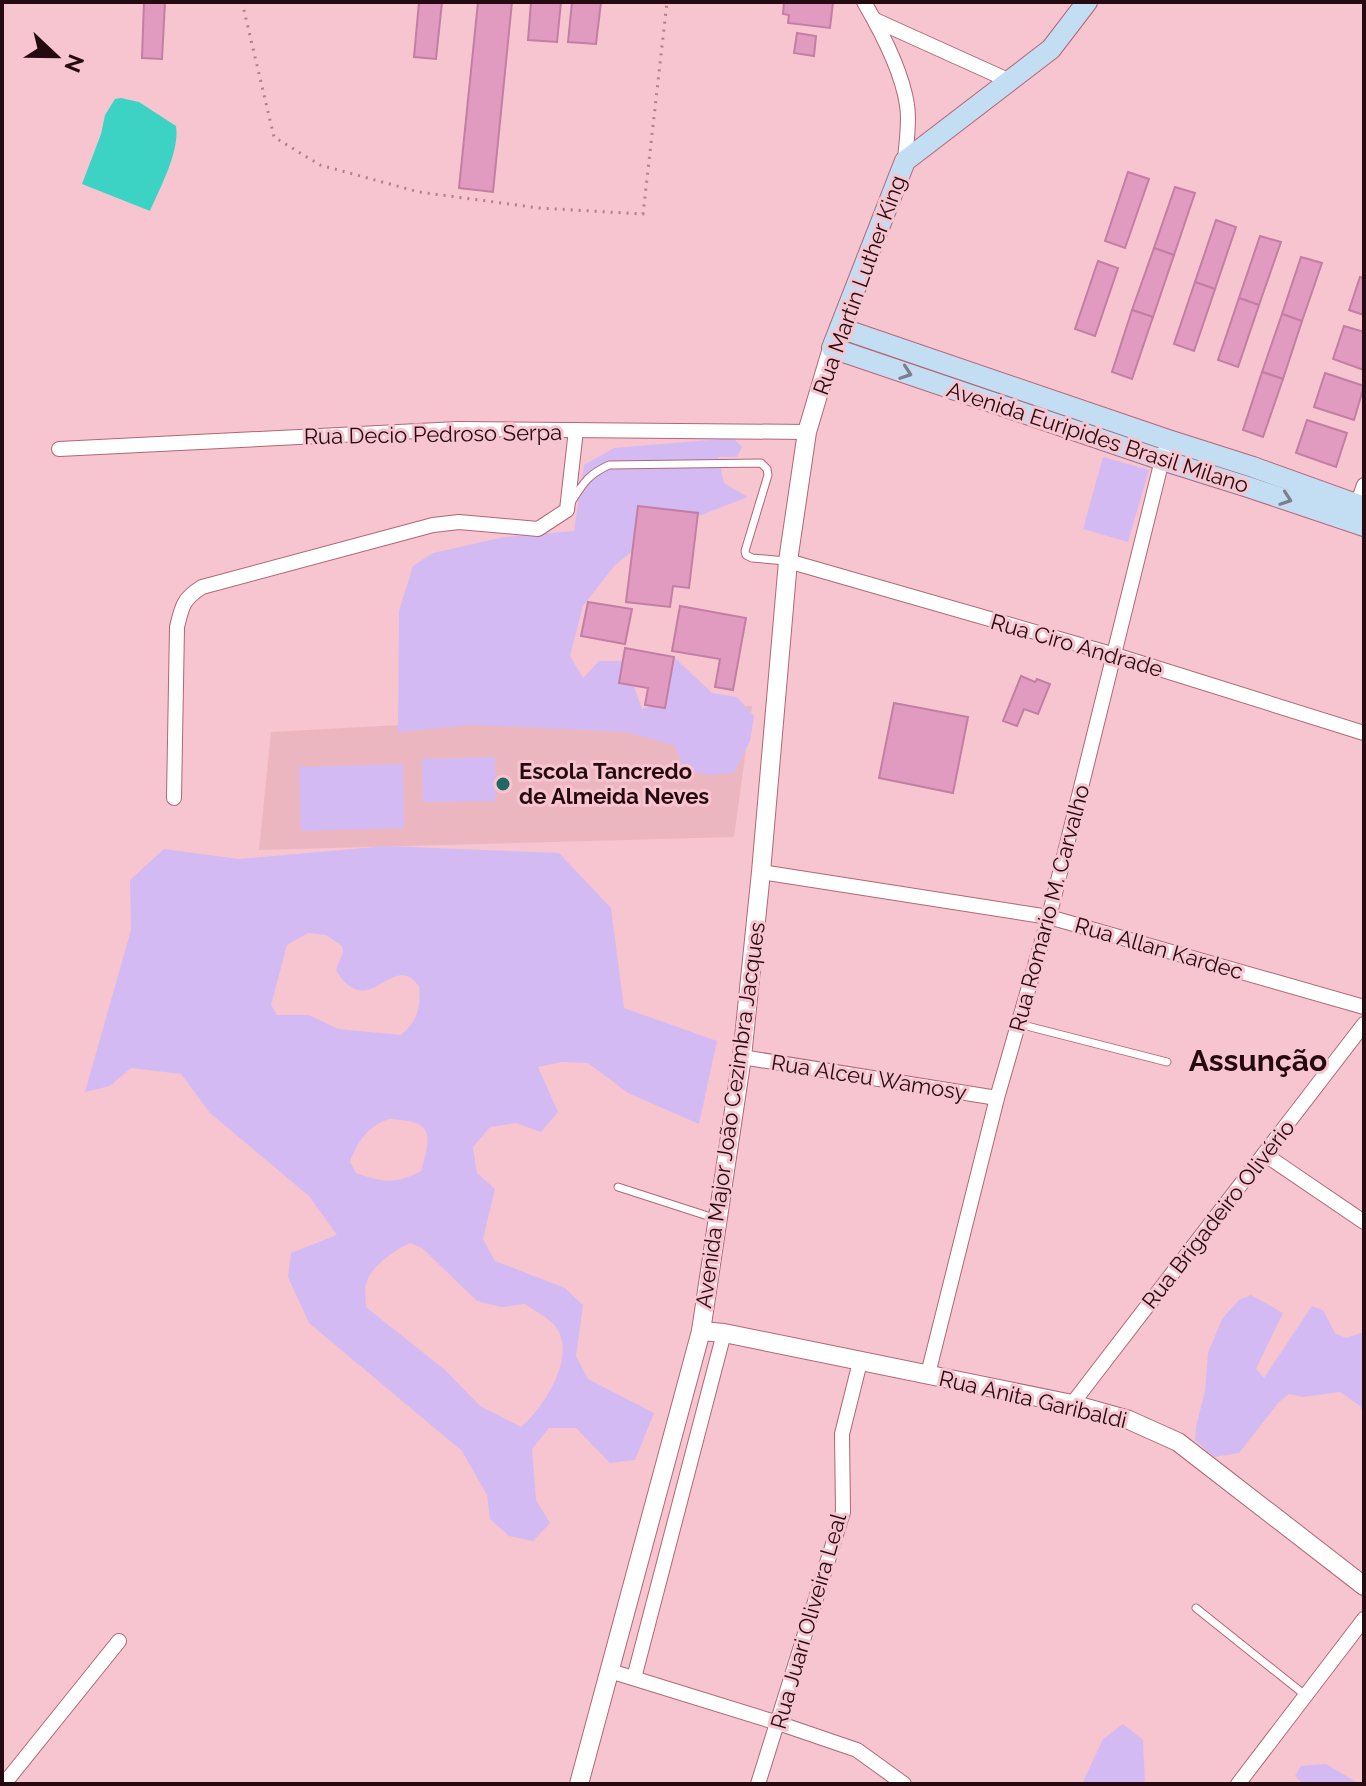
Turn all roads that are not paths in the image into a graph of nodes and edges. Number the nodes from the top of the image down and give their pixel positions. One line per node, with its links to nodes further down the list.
1 (864, 2): 3 (street, Rua Martin Luther King)
2 (1087, 2): 4 (main road)
3 (875, 20): 4 (street); 5 (street, Rua Martin Luther King)
4 (1010, 81): 5 (main road)
5 (905, 161): 6 (main road, Rua Martin Luther King)
6 (836, 338): 7 (main road, Avenida Euripides Brasil Milano); 10 (street, Rua Martin Luther King)
7 (964, 382): 8 (main road, Avenida Euripides Brasil Milano); 11 (main road, Avenida Euripides Brasil Milano)
8 (1106, 419): 11 (main road); 12 (main road, Avenida Euripides Brasil Milano)
9 (576, 430): 10 (street, Rua Decio Pedroso Serpa); 13 (street, Rua Decio Pedroso Serpa); 18 (street)
10 (807, 432): 20 (street, Avenida Major João Cezimbra Jacques)
11 (1099, 439): 14 (main road, Avenida Euripides Brasil Milano)
12 (1168, 440): 14 (street, Rua Romario M. Carvalho); 15 (main road, Avenida Euripides Brasil Milano)
13 (59, 449)
14 (1162, 460): 15 (main road, Avenida Euripides Brasil Milano); 21 (street, Rua Romario M. Carvalho)
15 (1250, 477): 17 (main road, Avenida Euripides Brasil Milano); 19 (main road, Avenida Euripides Brasil Milano, one-way to 19)
16 (1364, 485): 17 (street)
17 (1361, 506)
18 (567, 510): 20 (lane); 23 (street)
19 (1364, 526)
20 (788, 561): 21 (street, Rua Ciro Andrade); 24 (street, Avenida Major João Cezimbra Jacques)
21 (1115, 655): 22 (street, Rua Ciro Andrade); 25 (street, Rua Romario M. Carvalho)
22 (1364, 733)
23 (174, 798)
24 (761, 872): 25 (street, Rua Allan Kardec); 29 (street, Avenida Major João Cezimbra Jacques)
25 (1049, 917): 26 (street, Rua Allan Kardec); 27 (street, Rua Romario M. Carvalho)
26 (1364, 1007)
27 (1019, 1024): 30 (lane); 31 (street, Rua Romario M. Carvalho)
28 (1364, 1024): 32 (street, Rua Brigadeiro Olivério)
29 (742, 1057): 31 (street, Rua Alceu Wamosy); 34 (street, Avenida Major João Cezimbra Jacques)
30 (1167, 1062)
31 (997, 1098): 39 (street, Rua Romario M. Carvalho)
32 (1264, 1154): 35 (street); 40 (street, Rua Brigadeiro Olivério)
33 (618, 1187): 34 (lane)
34 (719, 1220): 36 (street, Avenida Major João Cezimbra Jacques)
35 (1364, 1222)
36 (701, 1331): 37 (street, Rua Anita Garibaldi); 45 (street, Avenida Major João Cezimbra Jacques)
37 (724, 1333): 38 (street, Rua Anita Garibaldi); 46 (street)
38 (860, 1362): 39 (street, Rua Anita Garibaldi); 48 (street, Rua Juari Oliveira Leal)
39 (928, 1374): 40 (street, Rua Anita Garibaldi)
40 (1072, 1404): 41 (street, Rua Anita Garibaldi)
41 (1364, 1586)
42 (1196, 1608): 47 (lane)
43 (1364, 1619): 47 (street)
44 (119, 1641): 49 (street)
45 (610, 1671): 46 (street); 50 (street, Avenida Major João Cezimbra Jacques)
46 (634, 1678): 48 (street)
47 (1305, 1695): 53 (street)
48 (778, 1723): 51 (street, Rua Juari Oliveira Leal); 52 (street)
49 (4, 1784)
50 (579, 1784)
51 (758, 1784)
52 (904, 1784)
53 (1238, 1784)

